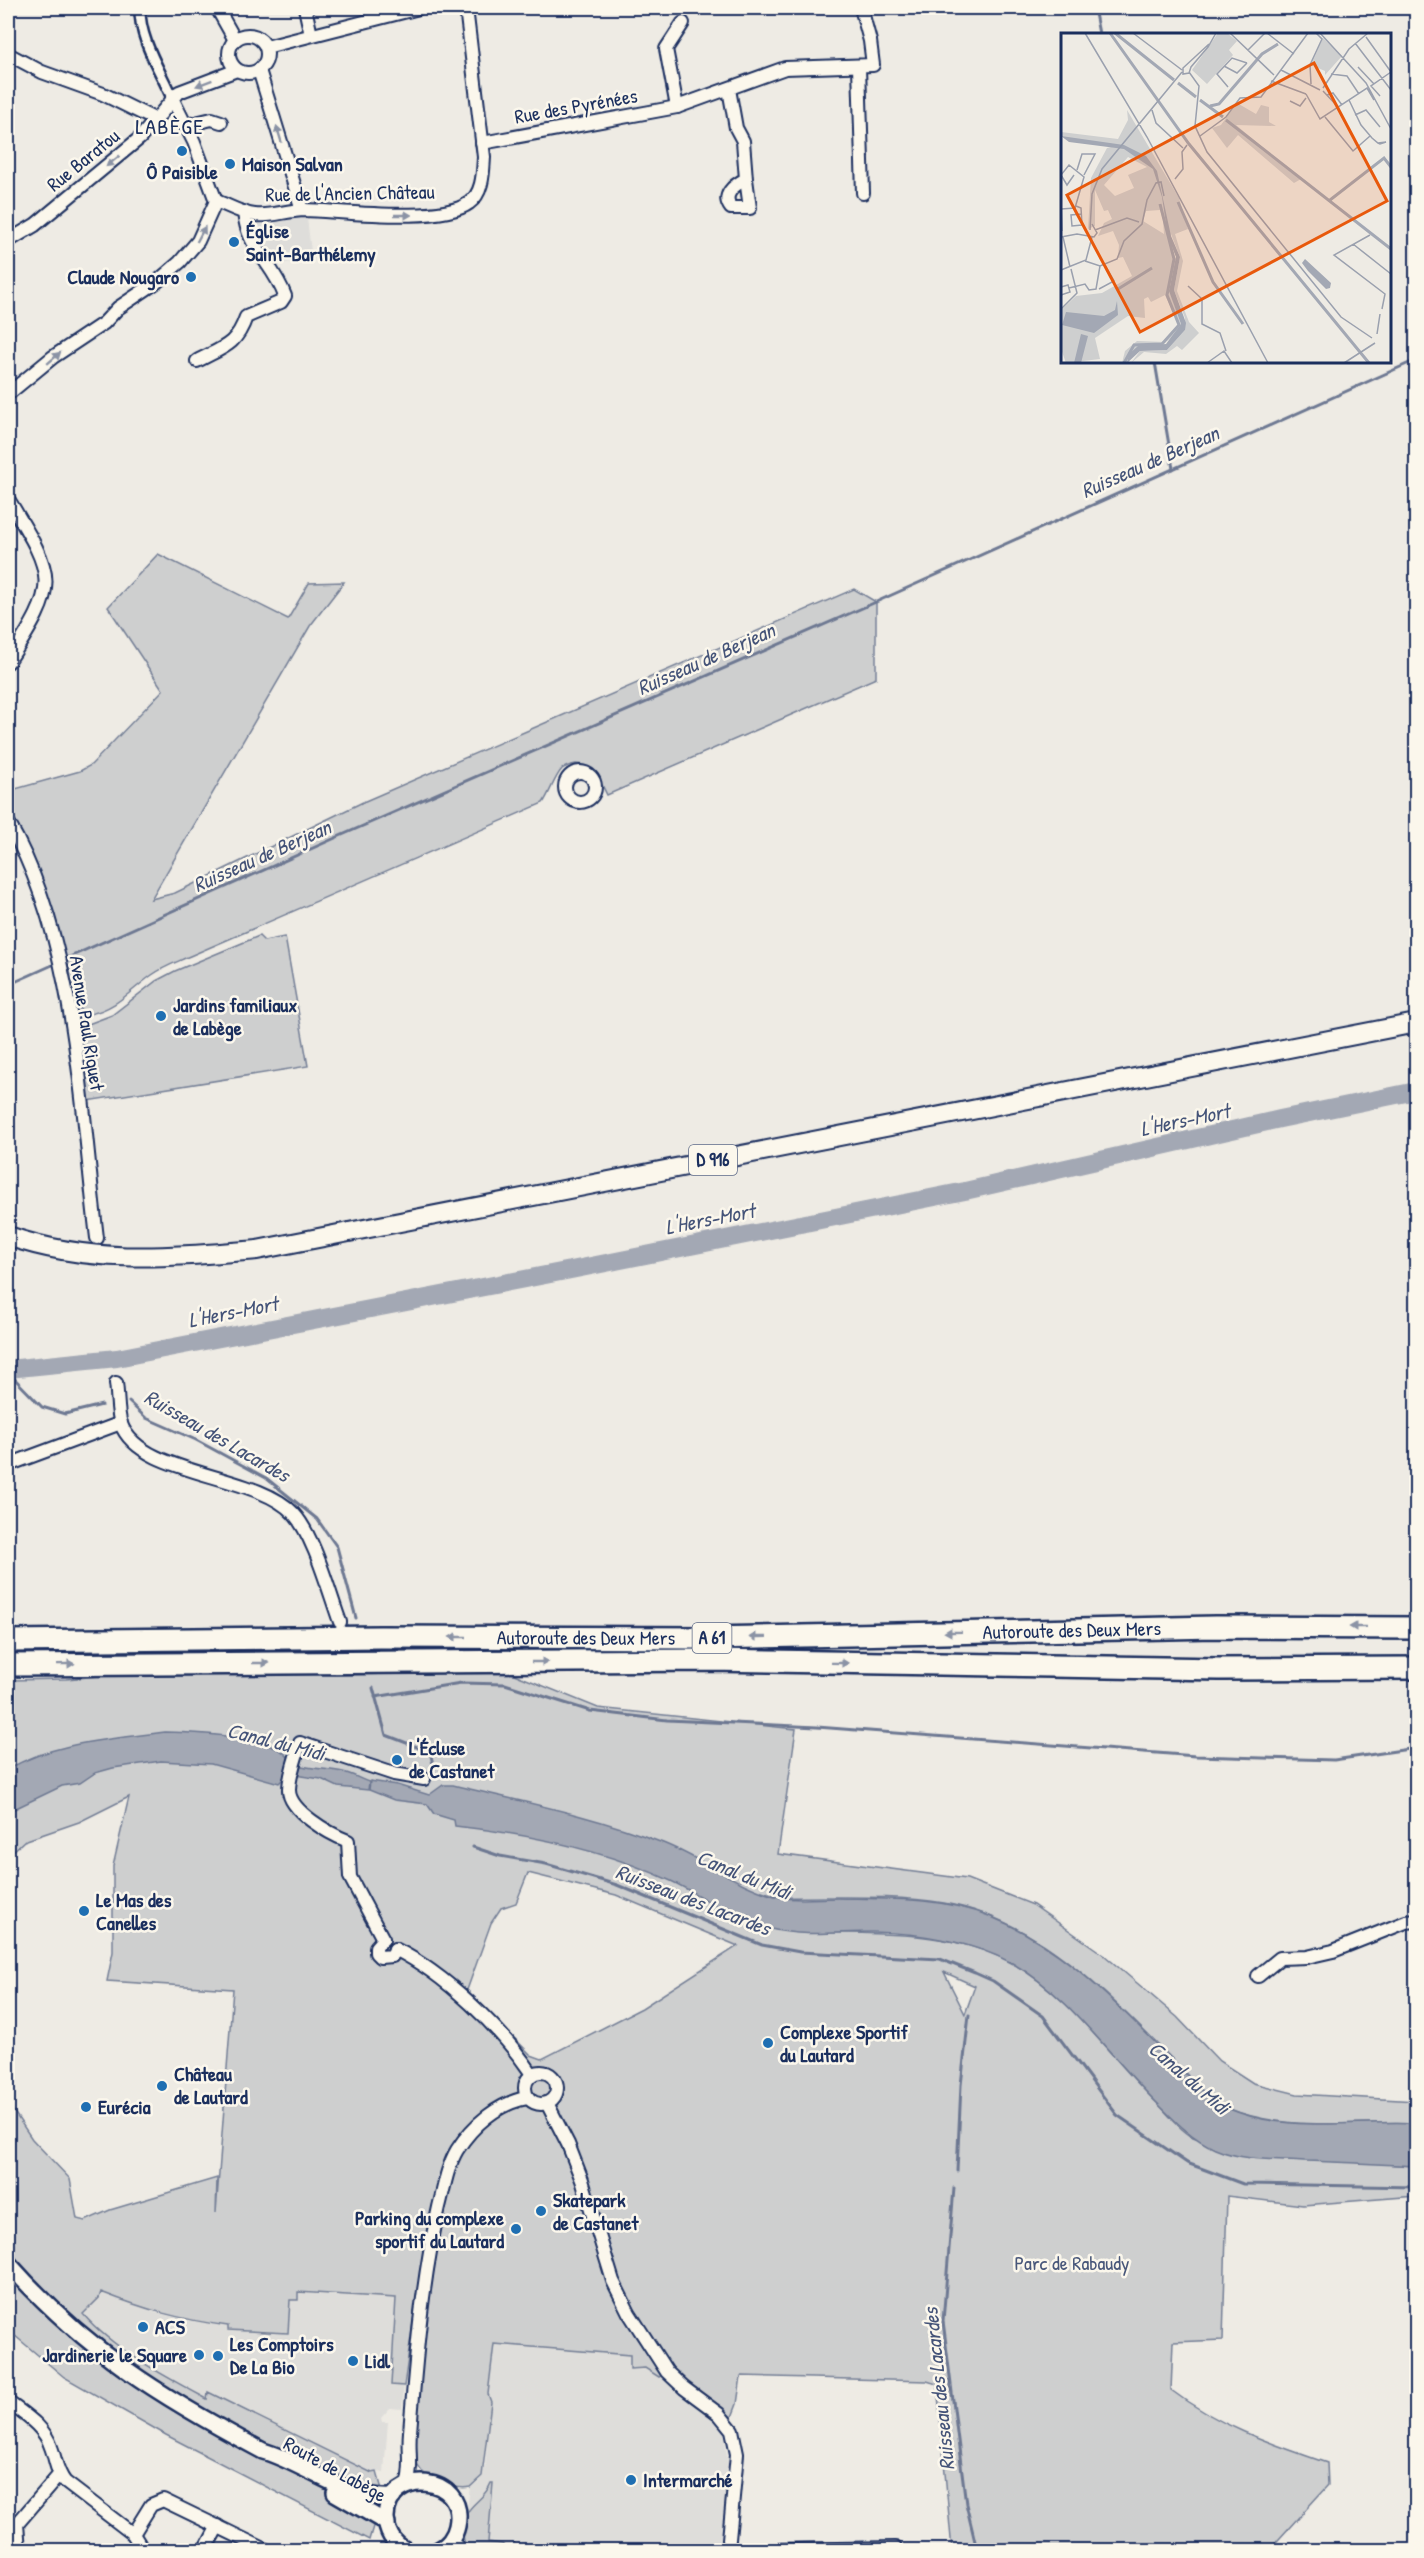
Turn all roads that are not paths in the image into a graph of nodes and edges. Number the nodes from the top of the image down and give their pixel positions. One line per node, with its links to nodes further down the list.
1 (140, 8): 16 (street)
2 (217, 8): 9 (street)
3 (305, 8): 8 (street)
4 (420, 8): 8 (street)
5 (466, 8): 21 (street, Rue de l'Ancien Château)
6 (861, 8): 12 (street)
7 (683, 23): 17 (street)
8 (311, 35): 10 (street)
9 (235, 40): 10 (street); 13 (street)
10 (266, 47): 14 (street)
11 (8, 54): 18 (street)
12 (859, 67): 15 (street, Rue des Pyrénées); 23 (street)
13 (237, 70): 14 (street); 16 (street, one-way to 16)
14 (259, 70): 25 (street, one-way to 14)
15 (729, 89): 17 (street, Rue des Pyrénées); 22 (street)
16 (172, 98): 18 (street, Rue Baratou); 20 (street)
17 (677, 107): 21 (street, Rue des Pyrénées)
18 (154, 119): 27 (street, Rue Baratou, one-way to 27)
19 (221, 122): 20 (street)
20 (187, 125): 24 (street)
21 (482, 143): 25 (street, Rue de l'Ancien Château, one-way to 21)
22 (746, 179)
23 (863, 193)
24 (216, 201): 26 (street, Rue de l'Ancien Château); 29 (street, one-way to 24)
25 (302, 210): 26 (street, Rue de l'Ancien Château)
26 (244, 212): 28 (street)
27 (8, 241)
28 (197, 361)
29 (8, 394)
30 (8, 499): 31 (street)
31 (8, 662)
32 (8, 822): 35 (street, Avenue Paul Riquet)
33 (1416, 1023): 34 (main road, D 916)
34 (8, 1236)
35 (97, 1238)
36 (116, 1383): 37 (street)
37 (121, 1423): 38 (street); 39 (street)
38 (8, 1466)
39 (340, 1622)
40 (1416, 1628): 41 (highway, Autoroute des Deux Mers / A 61, one-way to 41)
41 (8, 1641)
42 (8, 1665): 43 (highway, Autoroute des Deux Mers / A 61, one-way to 43)
43 (1416, 1668)
44 (424, 1779): 47 (street)
45 (1416, 1921): 46 (street)
46 (1258, 1976)
47 (532, 2074): 48 (street); 49 (street)
48 (527, 2098): 49 (street); 54 (street)
49 (547, 2103): 66 (street)
50 (8, 2263): 52 (street, Route de Labège)
51 (8, 2402): 53 (street)
52 (263, 2451): 55 (street, Route de Labège); 56 (street, Route de Labège)
53 (59, 2475): 57 (street); 59 (street)
54 (415, 2484): 55 (street); 60 (street)
55 (393, 2497): 56 (street)
56 (387, 2523): 61 (street)
57 (12, 2524): 62 (street)
58 (218, 2526): 59 (street); 64 (street); 65 (street)
59 (133, 2534): 63 (street)
60 (450, 2547)
61 (398, 2548)
62 (19, 2550)
63 (143, 2550)
64 (205, 2550)
65 (266, 2550)
66 (728, 2550)
67 (778, 2550): 68 (street)
68 (895, 2550)

